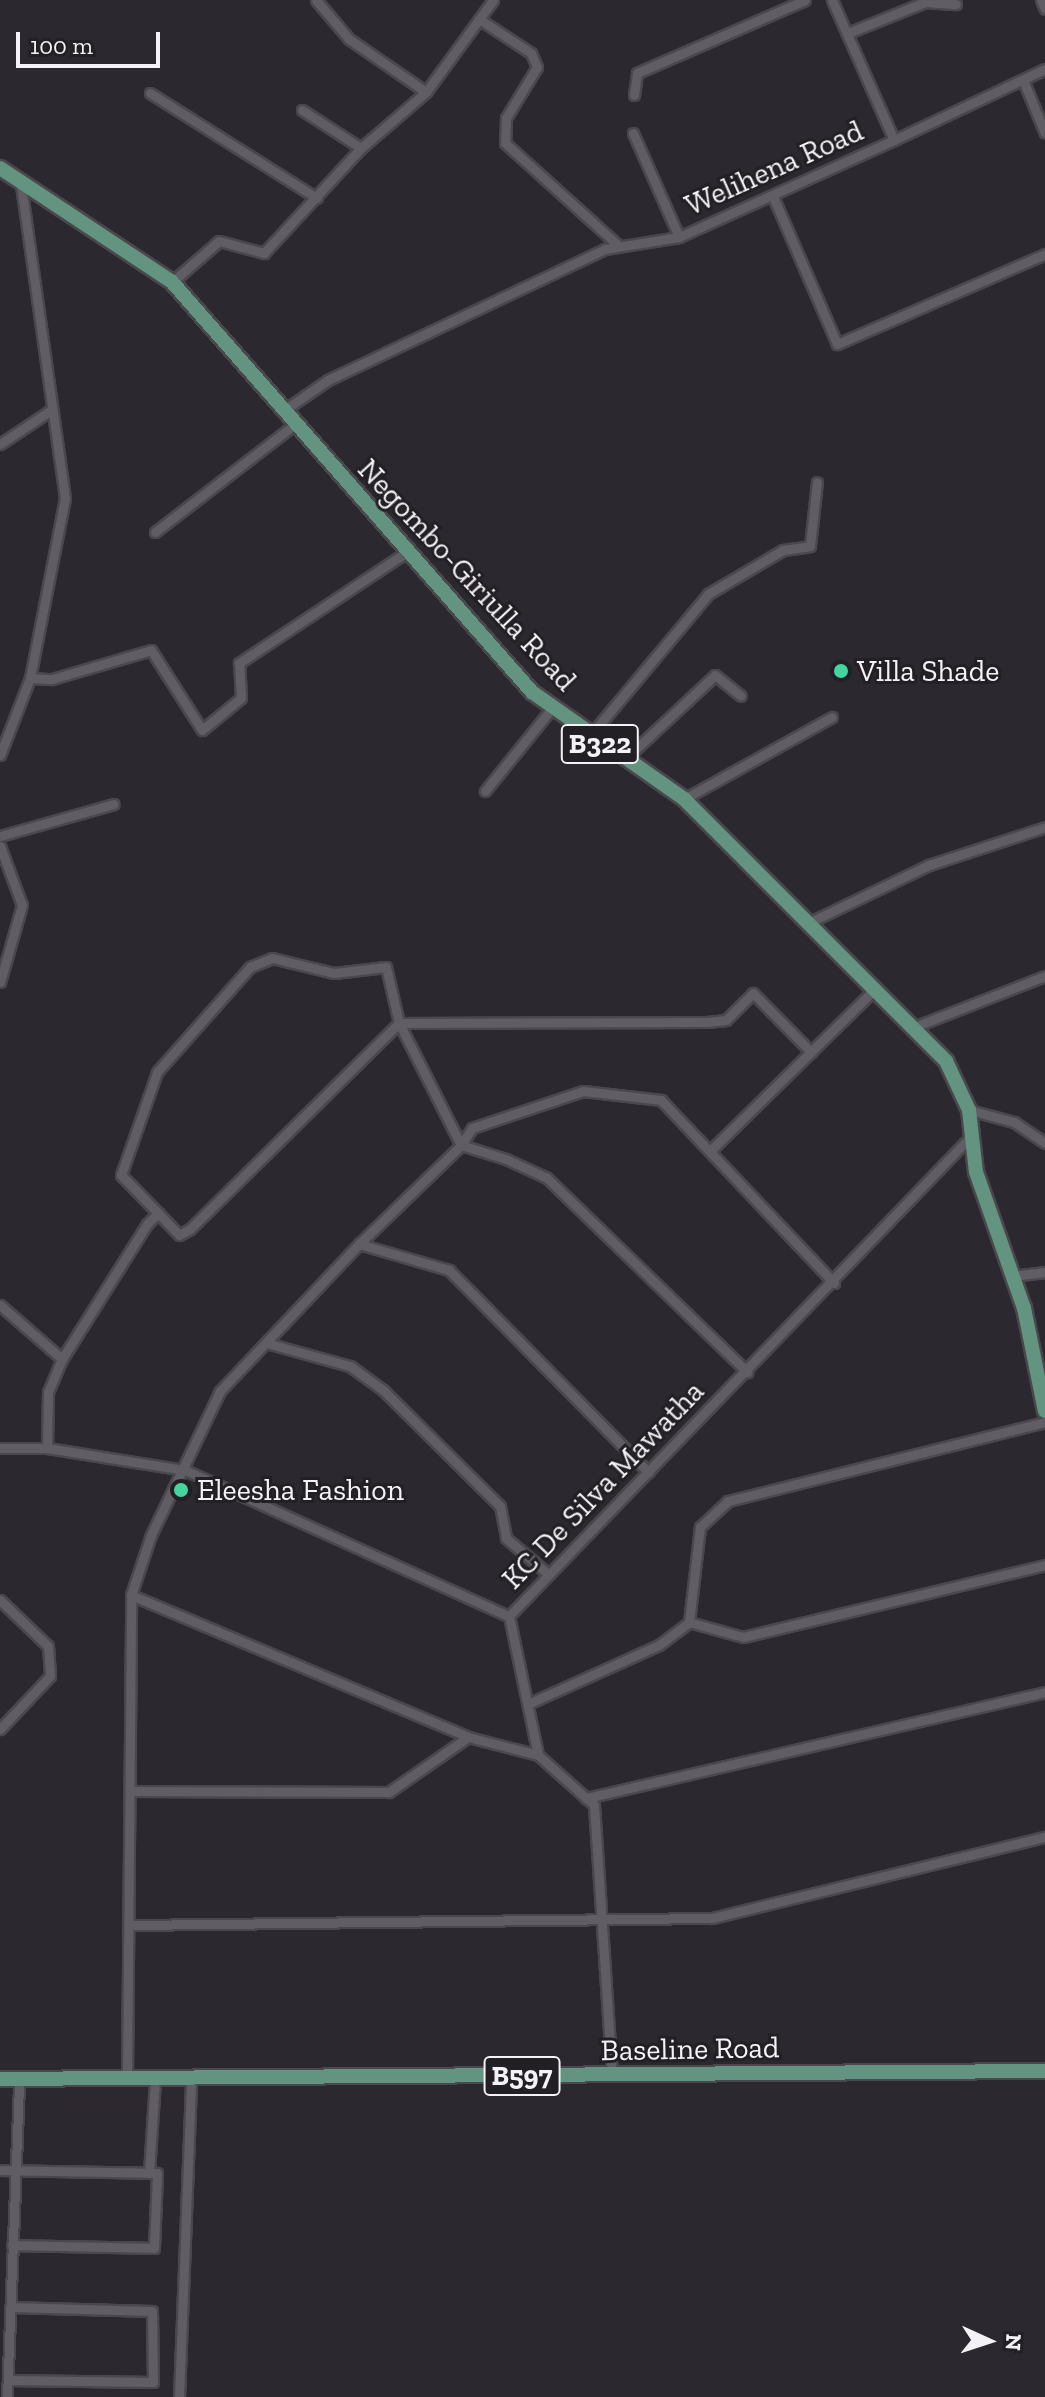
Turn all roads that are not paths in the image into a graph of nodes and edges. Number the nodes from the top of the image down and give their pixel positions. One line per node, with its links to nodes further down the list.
1 (316, 0): 12 (street)
2 (493, 0): 8 (street)
3 (805, 0): 14 (street)
4 (832, 0): 9 (street, Welihena Road)
5 (1041, 0): 7 (street)
6 (956, 4): 9 (street)
7 (1045, 9)
8 (479, 19): 12 (street); 25 (street)
9 (848, 33): 18 (street, Welihena Road)
10 (1045, 69): 11 (street)
11 (1023, 80): 17 (street); 18 (street)
12 (426, 92): 19 (street)
13 (150, 93): 22 (street)
14 (634, 95)
15 (302, 110): 19 (street)
16 (633, 133): 24 (street)
17 (1045, 133)
18 (894, 140): 23 (street, Welihena Road)
19 (361, 148): 22 (street)
20 (2, 172): 21 (main road, Negombo-Giriulla Road / B322)
21 (21, 184): 27 (main road, Negombo-Giriulla Road / B322); 28 (street)
22 (317, 198): 27 (street)
23 (774, 199): 24 (street, Welihena Road); 26 (street)
24 (679, 237): 25 (street, Welihena Road)
25 (619, 246): 29 (street, Welihena Road)
26 (1045, 254)
27 (172, 282): 29 (main road, Negombo-Giriulla Road / B322)
28 (51, 410): 31 (street); 35 (street)
29 (283, 411): 30 (main road, Negombo-Giriulla Road / B322)
30 (295, 424): 33 (street); 34 (main road, Negombo-Giriulla Road / B322)
31 (0, 444)
32 (817, 482): 39 (street)
33 (155, 532)
34 (408, 551): 35 (street); 37 (main road, Negombo-Giriulla Road / B322)
35 (30, 678): 40 (street)
36 (741, 696): 41 (street)
37 (552, 708): 39 (main road, Negombo-Giriulla Road / B322); 42 (street)
38 (832, 717): 43 (street)
39 (589, 738): 41 (main road, Negombo-Giriulla Road / B322)
40 (0, 755)
41 (625, 759): 43 (main road, Negombo-Giriulla Road / B322)
42 (485, 791)
43 (684, 799): 48 (main road, Negombo-Giriulla Road / B322)
44 (114, 804): 46 (street)
45 (1045, 827): 48 (street)
46 (0, 836)
47 (0, 846): 50 (street)
48 (812, 921): 51 (main road, Negombo-Giriulla Road / B322)
49 (1045, 976): 53 (street)
50 (0, 982)
51 (876, 988): 53 (main road, Negombo-Giriulla Road / B322); 54 (street)
52 (399, 1023): 54 (street); 58 (street); 60 (street); 60 (street)
53 (914, 1027): 55 (main road, Negombo-Giriulla Road / B322)
54 (811, 1052): 59 (street)
55 (969, 1110): 56 (main road, Negombo-Giriulla Road / B322); 57 (street)
56 (972, 1135): 63 (main road, Negombo-Giriulla Road / B322); 64 (street, KC De Silva Mawatha)
57 (1045, 1143)
58 (461, 1145): 59 (street); 61 (street); 69 (street)
59 (710, 1151): 64 (street)
60 (158, 1213): 68 (street)
61 (359, 1244): 66 (street); 76 (street)
62 (1045, 1272): 63 (street)
63 (1013, 1276): 67 (main road, Negombo-Giriulla Road / B322)
64 (834, 1283): 69 (street, KC De Silva Mawatha)
65 (0, 1305): 68 (street)
66 (270, 1344): 75 (street); 78 (street)
67 (1039, 1345): 70 (main road, Negombo-Giriulla Road / B322)
68 (62, 1359): 74 (street)
69 (747, 1372): 76 (street, KC De Silva Mawatha)
70 (1044, 1393): 71 (main road, Negombo-Giriulla Road / B322)
71 (1045, 1411)
72 (1045, 1422): 82 (street)
73 (0, 1448): 74 (street, KC De Silva Mawatha)
74 (47, 1448): 75 (street, KC De Silva Mawatha)
75 (185, 1470): 79 (street); 81 (street, KC De Silva Mawatha)
76 (648, 1472): 78 (street, KC De Silva Mawatha)
77 (1045, 1565): 82 (street)
78 (548, 1574): 81 (street, KC De Silva Mawatha)
79 (131, 1595): 86 (street); 88 (street)
80 (0, 1600): 85 (street)
81 (509, 1616): 84 (street)
82 (689, 1622): 84 (street)
83 (1045, 1692): 89 (street)
84 (530, 1703): 87 (street)
85 (0, 1729)
86 (468, 1737): 87 (street); 88 (street)
87 (538, 1755): 89 (street)
88 (130, 1791): 92 (street)
89 (586, 1798): 91 (street)
90 (1045, 1837): 91 (street)
91 (601, 1920): 92 (street); 94 (street)
92 (131, 1925): 95 (street)
93 (1045, 2071): 94 (main road, Baseline Road / B597)
94 (612, 2075): 96 (main road, Baseline Road / B597)
95 (127, 2078): 98 (main road, Baseline Road / B597); 99 (main road, Baseline Road / B597)
96 (191, 2078): 99 (main road, Baseline Road / B597); 107 (street)
97 (0, 2079): 98 (main road, Baseline Road / B597)
98 (19, 2079): 101 (street)
99 (155, 2079): 102 (street)
100 (0, 2170): 101 (street)
101 (15, 2170): 102 (street); 103 (street)
102 (149, 2173): 103 (street)
103 (12, 2245): 104 (street)
104 (7, 2304): 105 (street); 105 (street)
105 (5, 2376): 106 (street)
106 (7, 2397)
107 (179, 2397)

